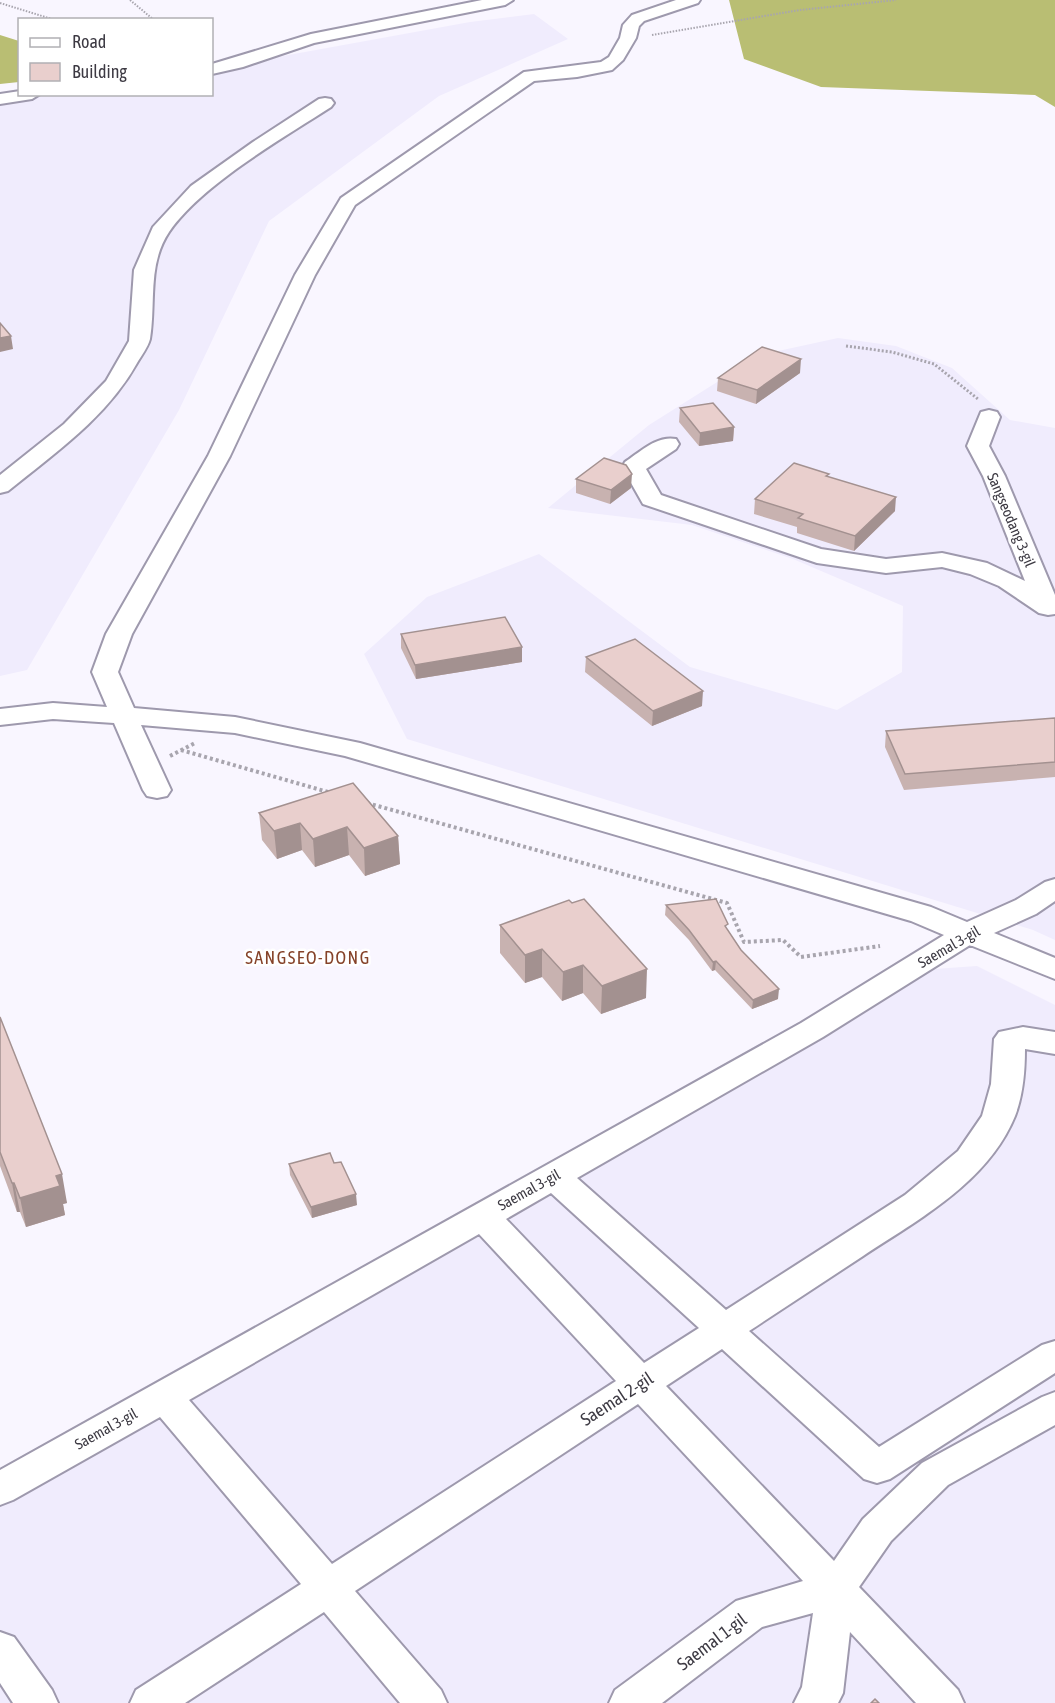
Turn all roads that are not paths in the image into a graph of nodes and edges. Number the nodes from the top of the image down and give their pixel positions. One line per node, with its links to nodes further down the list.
1 (505, 0): 3 (street)
2 (692, 0): 11 (street)
3 (213, 69)
4 (19, 96): 5 (street)
5 (0, 99)
6 (325, 103): 9 (street)
7 (989, 417): 10 (street, Sangseodang 3-gil)
8 (668, 444): 10 (street)
9 (0, 486)
10 (1051, 615)
11 (124, 714): 12 (street); 13 (street); 15 (street)
12 (0, 717)
13 (157, 790)
14 (1055, 888): 15 (street, Saemal 3-gil)
15 (970, 932): 16 (street); 18 (street, Saemal 3-gil)
16 (1055, 969)
17 (1055, 1043): 20 (street, Saemal 2-gil)
18 (554, 1176): 19 (street, Saemal 3-gil); 20 (street)
19 (483, 1216): 22 (street); 23 (street, Saemal 3-gil)
20 (724, 1329): 21 (street); 22 (street, Saemal 2-gil)
21 (1055, 1355)
22 (641, 1383): 26 (street, Saemal 2-gil); 27 (street)
23 (164, 1396): 25 (street, Saemal 3-gil); 26 (street)
24 (1055, 1407): 27 (street)
25 (0, 1489)
26 (327, 1588): 30 (street, Saemal 2-gil); 31 (street)
27 (836, 1589): 32 (street, Saemal 1-gil); 33 (street); 34 (street)
28 (0, 1650): 29 (street)
29 (38, 1703)
30 (151, 1703)
31 (426, 1703)
32 (630, 1703)
33 (815, 1703)
34 (943, 1703)

